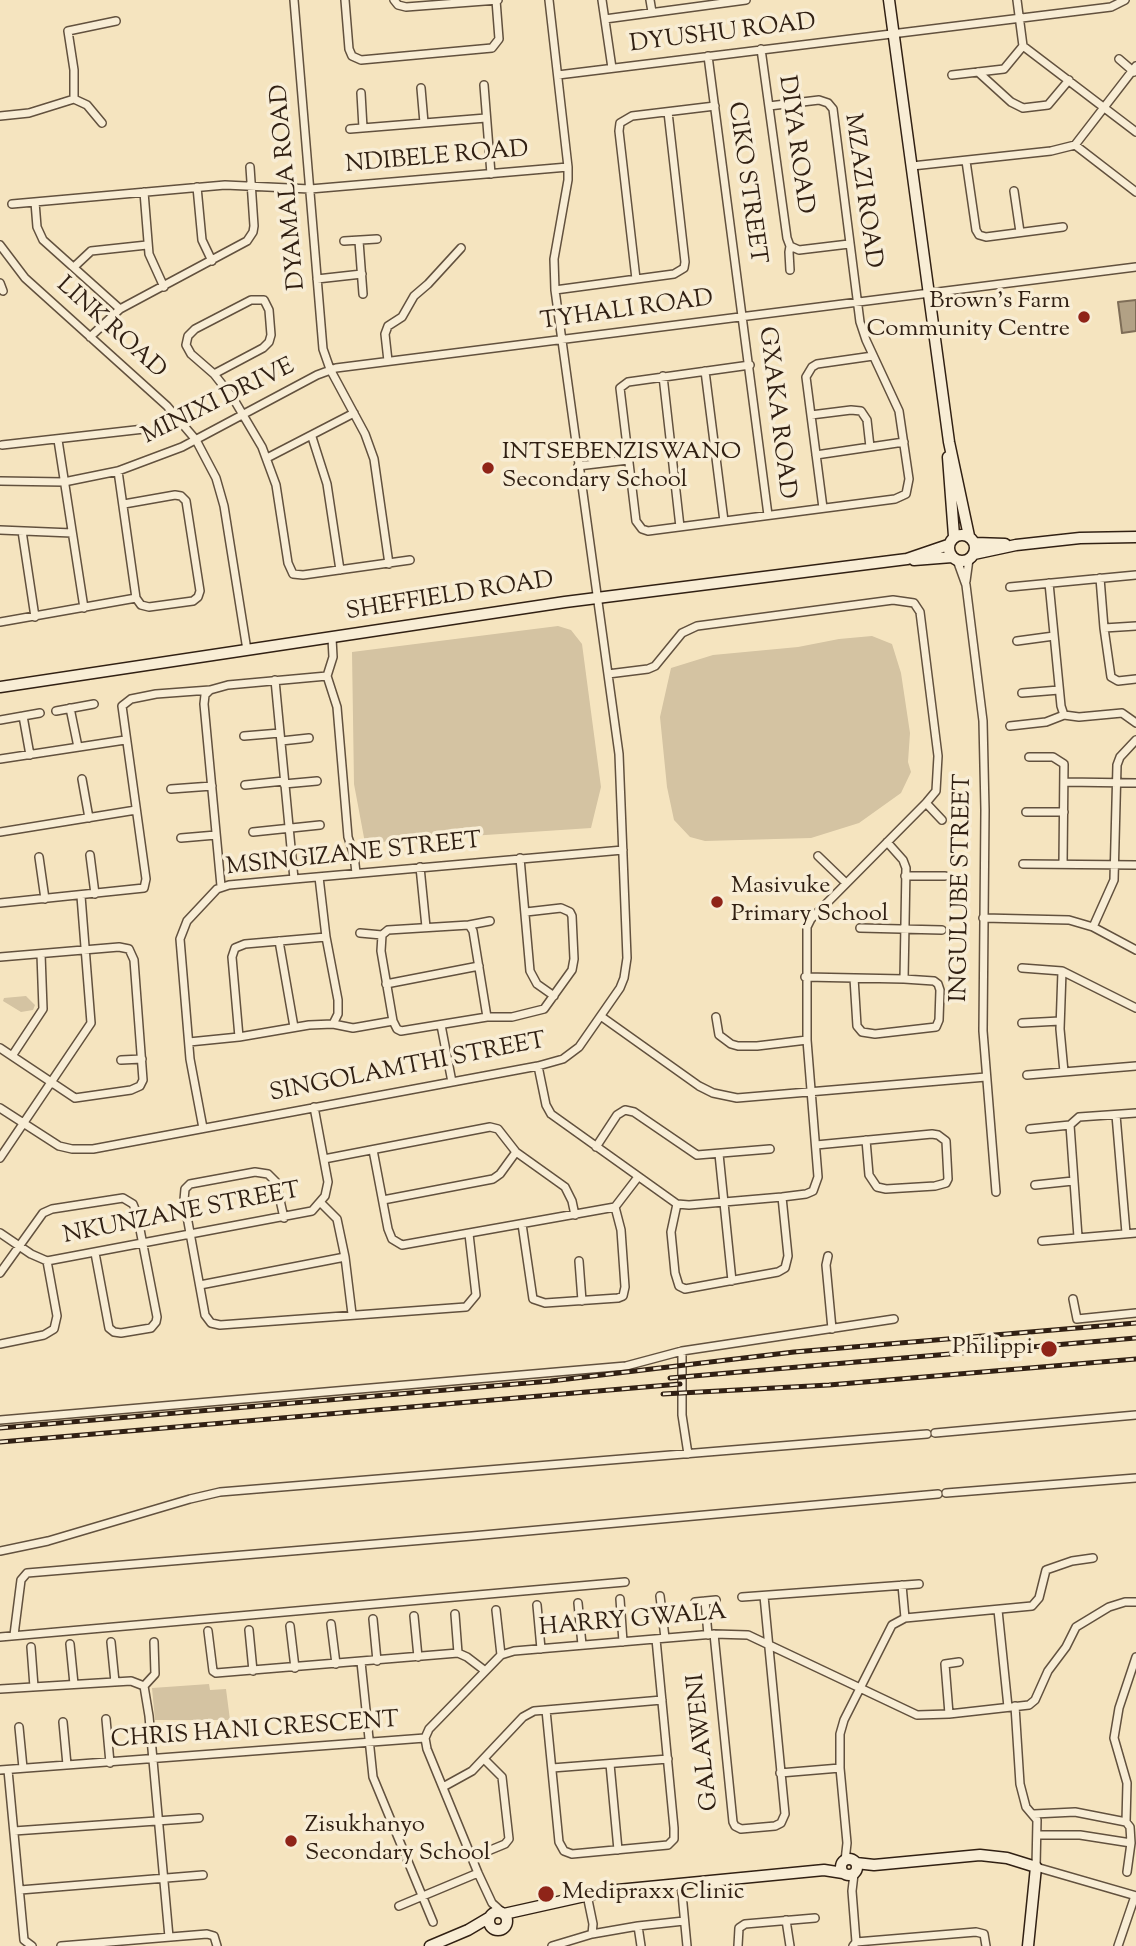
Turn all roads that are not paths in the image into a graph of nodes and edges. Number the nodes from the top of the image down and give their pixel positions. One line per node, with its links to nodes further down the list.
1 (294, 0): 52 (street, DYAMALA ROAD)
2 (345, 0): 4 (street)
3 (394, 0): 13 (street)
4 (497, 0): 13 (street)
5 (549, 0): 26 (street, SINGOLAMTHI STREET)
6 (603, 0): 16 (street)
7 (650, 0): 14 (street)
8 (746, 0): 12 (street)
9 (889, 0): 18 (street, INGULUBE STREET)
10 (1017, 0): 15 (street)
11 (1125, 0): 15 (street, DYUSHU ROAD)
12 (729, 1): 14 (street)
13 (448, 2)
14 (652, 12): 16 (street)
15 (1019, 18): 18 (street, DYUSHU ROAD); 19 (street)
16 (605, 19): 23 (street)
17 (116, 21): 32 (street)
18 (893, 33): 20 (street, DYUSHU ROAD); 46 (street, INGULUBE STREET)
19 (1023, 46): 25 (street); 28 (street)
20 (761, 49): 21 (street, DYUSHU ROAD); 34 (street, DIYA ROAD)
21 (708, 56): 23 (street, DYUSHU ROAD); 33 (street, CIKO STREET)
22 (1119, 59): 24 (street)
23 (612, 68): 26 (street, DYUSHU ROAD)
24 (1135, 71): 35 (street)
25 (978, 72): 27 (street); 28 (street)
26 (558, 75): 48 (street, SINGOLAMTHI STREET)
27 (952, 75)
28 (1069, 80): 35 (street)
29 (484, 85): 38 (street)
30 (421, 88): 40 (street)
31 (361, 93): 41 (street)
32 (74, 99): 37 (street); 39 (street)
33 (715, 106): 36 (street); 82 (street, CIKO STREET)
34 (769, 106): 63 (street, MZAZI ROAD); 66 (street, DIYA ROAD)
35 (1103, 107): 43 (street); 44 (street)
36 (668, 112): 75 (street); 75 (street)
37 (0, 116)
38 (486, 118): 40 (street); 49 (street)
39 (102, 123)
40 (424, 123): 41 (street)
41 (363, 128): 42 (street)
42 (350, 130)
43 (1136, 132)
44 (1075, 145): 45 (street); 55 (street)
45 (966, 161): 46 (street); 59 (street)
46 (912, 166): 78 (street, INGULUBE STREET)
47 (250, 167): 50 (street)
48 (568, 167): 49 (street, NDIBELE ROAD); 77 (street, SINGOLAMTHI STREET)
49 (491, 174): 52 (street, NDIBELE ROAD)
50 (252, 186): 51 (street, NDIBELE ROAD); 52 (street, NDIBELE ROAD); 69 (street)
51 (197, 187): 54 (street, NDIBELE ROAD); 69 (street)
52 (310, 190): 74 (street, DYAMALA ROAD)
53 (1014, 191): 59 (street)
54 (144, 192): 56 (street, NDIBELE ROAD); 65 (street)
55 (1136, 192)
56 (36, 202): 57 (street, NDIBELE ROAD); 70 (street)
57 (12, 204)
58 (1063, 227): 59 (street)
59 (1020, 232)
60 (377, 239): 61 (street)
61 (359, 241): 62 (street); 73 (street)
62 (344, 242)
63 (849, 244): 66 (street, DIYA ROAD); 80 (street, MZAZI ROAD)
64 (0, 245): 68 (street, LINK ROAD)
65 (148, 245): 70 (street); 76 (street)
66 (790, 246): 72 (street, DIYA ROAD)
67 (461, 248): 86 (street)
68 (3, 256): 83 (street, LINK ROAD)
69 (212, 261): 76 (street)
70 (74, 267): 81 (street)
71 (1136, 267): 78 (street, TYHALI ROAD)
72 (790, 270)
73 (362, 274): 74 (street); 79 (street)
74 (317, 279): 88 (street, DYAMALA ROAD)
75 (636, 279): 77 (street)
76 (164, 286): 81 (street)
77 (555, 290): 84 (street, SINGOLAMTHI STREET)
78 (929, 292): 80 (street, TYHALI ROAD); 100 (street, INGULUBE STREET)
79 (363, 294)
80 (857, 302): 82 (street, TYHALI ROAD); 85 (street, MZAZI ROAD)
81 (120, 309): 83 (street)
82 (743, 316): 84 (street, TYHALI ROAD); 87 (street, GXAKA ROAD)
83 (90, 337): 98 (street, LINK ROAD)
84 (561, 341): 86 (street, TYHALI ROAD); 106 (street, SINGOLAMTHI STREET)
85 (873, 356): 94 (street); 99 (street, MZAZI ROAD)
86 (388, 361): 88 (street, TYHALI ROAD)
87 (750, 365): 89 (street); 112 (street, GXAKA ROAD)
88 (330, 369): 92 (street, DYAMALA ROAD); 93 (street, MINIXI DRIVE)
89 (705, 371): 91 (street); 113 (street)
90 (214, 374): 90 (street); 93 (street)
91 (663, 376): 105 (street); 114 (street)
92 (354, 413): 96 (street); 124 (street, DYAMALA ROAD)
93 (244, 414): 98 (street, MINIXI DRIVE); 104 (street)
94 (811, 415): 102 (street); 103 (street)
95 (144, 429): 97 (street)
96 (312, 436): 104 (street); 125 (street)
97 (58, 440): 101 (street); 109 (street)
98 (196, 440): 107 (street, MINIXI DRIVE); 141 (street, LINK ROAD)
99 (904, 442): 102 (street); 111 (street, MZAZI ROAD)
100 (948, 442): 119 (street, INGULUBE STREET); 120 (street, INGULUBE STREET)
101 (2, 445)
102 (870, 447): 103 (street)
103 (816, 454): 111 (street)
104 (267, 458): 125 (street)
105 (628, 460): 106 (street); 114 (street)
106 (579, 466): 132 (street, SINGOLAMTHI STREET)
107 (118, 471): 109 (street, MINIXI DRIVE); 110 (street)
108 (0, 481): 109 (street, MINIXI DRIVE)
109 (64, 482): 117 (street)
110 (124, 504): 131 (street); 131 (street)
111 (823, 508): 112 (street)
112 (768, 515): 113 (street)
113 (724, 521): 114 (street)
114 (680, 527)
115 (0, 530): 116 (street)
116 (22, 531): 117 (street); 134 (street)
117 (72, 533): 133 (street)
118 (1136, 537): 120 (street)
119 (951, 541): 120 (street, SHEFFIELD ROAD); 121 (street, SHEFFIELD ROAD); 122 (street, INGULUBE STREET)
120 (972, 548): 122 (street, SHEFFIELD ROAD); 129 (street, INGULUBE STREET)
121 (907, 559): 122 (street, SHEFFIELD ROAD); 132 (street, SHEFFIELD ROAD)
122 (955, 559): 129 (street, INGULUBE STREET)
123 (410, 560): 124 (street)
124 (389, 564): 125 (street)
125 (340, 570)
126 (1136, 575): 127 (street)
127 (1100, 578): 128 (street); 137 (street)
128 (1049, 583): 130 (street); 138 (street)
129 (966, 585): 212 (street, INGULUBE STREET)
130 (1010, 587)
131 (136, 598): 133 (street)
132 (597, 599): 139 (street, SHEFFIELD ROAD); 142 (street, SINGOLAMTHI STREET)
133 (84, 608): 134 (street)
134 (35, 617): 135 (street)
135 (0, 622)
136 (1136, 626): 137 (street)
137 (1104, 628): 144 (street)
138 (1054, 636): 140 (street); 148 (street)
139 (332, 638): 141 (street, SHEFFIELD ROAD); 143 (street)
140 (1017, 641)
141 (247, 650): 146 (street, SHEFFIELD ROAD)
142 (608, 674): 177 (street); 190 (street, SINGOLAMTHI STREET)
143 (327, 676): 145 (street); 200 (street)
144 (1136, 679)
145 (275, 680): 147 (street); 160 (street)
146 (0, 687)
147 (210, 690): 162 (street); 175 (street)
148 (1059, 690): 149 (street); 154 (street)
149 (1022, 693)
150 (94, 704): 151 (street)
151 (70, 708): 152 (street); 164 (street)
152 (56, 711)
153 (40, 713): 155 (street)
154 (1064, 715): 157 (street); 158 (street)
155 (23, 716): 156 (street); 165 (street)
156 (0, 720)
157 (1136, 723)
158 (1010, 726)
159 (244, 736): 160 (street)
160 (280, 737): 161 (street); 171 (street)
161 (309, 738)
162 (125, 740): 164 (street); 178 (street)
163 (1136, 740): 172 (street)
164 (78, 747): 165 (street)
165 (30, 755): 167 (street)
166 (1029, 757): 170 (street)
167 (0, 759)
168 (82, 779): 181 (street)
169 (317, 781): 171 (street)
170 (1064, 782): 172 (street); 180 (street)
171 (284, 783): 174 (street); 184 (street)
172 (1116, 783): 173 (street); 197 (street)
173 (1136, 783)
174 (245, 785)
175 (212, 786): 176 (street); 187 (street)
176 (170, 789)
177 (926, 803): 182 (street); 189 (street)
178 (136, 810): 181 (street); 207 (street)
179 (1026, 812): 180 (street)
180 (1064, 812): 196 (street)
181 (89, 818): 185 (street)
182 (942, 820)
183 (320, 825): 184 (street)
184 (289, 828): 186 (street); 204 (street)
185 (0, 832)
186 (253, 832)
187 (216, 835): 188 (street); 206 (street)
188 (181, 838)
189 (887, 842): 201 (street); 205 (street)
190 (624, 850): 194 (street, MSINGIZANE STREET); 238 (street, SINGOLAMTHI STREET)
191 (90, 856): 207 (street)
192 (818, 856): 205 (street)
193 (39, 857): 209 (street)
194 (520, 858): 199 (street, MSINGIZANE STREET); 211 (street)
195 (1023, 864): 196 (street)
196 (1063, 864): 197 (street)
197 (1115, 865): 198 (street); 216 (street)
198 (1136, 865)
199 (420, 867): 200 (street, MSINGIZANE STREET); 215 (street)
200 (356, 873): 203 (street, MSINGIZANE STREET)
201 (905, 876): 202 (street); 218 (street)
202 (945, 876)
203 (319, 877): 204 (street, MSINGIZANE STREET); 222 (street)
204 (293, 879): 206 (street, MSINGIZANE STREET)
205 (846, 883): 231 (street)
206 (221, 886): 248 (street, MSINGIZANE STREET)
207 (96, 894): 208 (street)
208 (81, 896): 209 (street); 224 (street)
209 (45, 899): 210 (street)
210 (0, 903)
211 (526, 912): 235 (street); 235 (street)
212 (983, 918): 216 (street); 257 (street, INGULUBE STREET)
213 (490, 921): 214 (street)
214 (469, 925): 215 (street); 228 (street)
215 (426, 927): 221 (street)
216 (1093, 927): 225 (street)
217 (860, 928): 218 (street)
218 (904, 929): 219 (street); 233 (street)
219 (942, 930)
220 (360, 933): 221 (street)
221 (382, 935): 234 (street)
222 (326, 937): 223 (street); 243 (street)
223 (279, 941): 245 (street); 246 (street)
224 (87, 950): 226 (street); 251 (street); 258 (street)
225 (1136, 950)
226 (41, 954): 227 (street); 250 (street)
227 (0, 957)
228 (479, 966): 234 (street); 237 (street)
229 (1022, 968): 230 (street)
230 (1062, 971): 236 (street); 241 (street)
231 (805, 977): 232 (street); 247 (street)
232 (853, 978): 233 (street); 233 (street)
233 (904, 979)
234 (386, 984): 240 (street)
235 (554, 996): 237 (street)
236 (1136, 1008)
237 (487, 1017): 244 (street)
238 (601, 1017): 253 (street, SINGOLAMTHI STREET); 260 (street)
239 (716, 1017): 247 (street)
240 (393, 1021): 243 (street); 244 (street)
241 (1060, 1021): 242 (street); 255 (street)
242 (1022, 1023)
243 (333, 1024): 245 (street)
244 (441, 1025): 259 (street)
245 (294, 1027): 246 (street)
246 (239, 1037): 248 (street)
247 (807, 1040): 260 (street)
248 (189, 1042): 267 (street, MSINGIZANE STREET)
249 (0, 1048): 250 (street)
250 (12, 1056): 258 (street)
251 (142, 1059): 252 (street); 258 (street)
252 (121, 1060)
253 (538, 1066): 259 (street, SINGOLAMTHI STREET); 271 (street)
254 (1136, 1066): 255 (street)
255 (1064, 1072): 256 (street)
256 (1027, 1075)
257 (985, 1077): 260 (street); 281 (street, INGULUBE STREET)
258 (51, 1082): 265 (street)
259 (452, 1082): 261 (street, SINGOLAMTHI STREET)
260 (811, 1093): 270 (street)
261 (314, 1107): 267 (street, SINGOLAMTHI STREET); 277 (street, NKUNZANE STREET)
262 (0, 1108): 265 (street, SINGOLAMTHI STREET)
263 (1136, 1113): 264 (street)
264 (1116, 1115): 266 (street); 292 (street)
265 (23, 1124): 267 (street, SINGOLAMTHI STREET); 276 (street)
266 (1069, 1125): 268 (street); 279 (street)
267 (203, 1128)
268 (1030, 1129)
269 (866, 1140): 269 (street); 270 (street)
270 (816, 1145): 282 (street)
271 (596, 1147): 275 (street); 278 (street)
272 (770, 1149): 275 (street)
273 (373, 1150): 274 (street); 277 (street); 283 (street)
274 (516, 1152): 283 (street); 288 (street)
275 (719, 1154): 285 (street)
276 (0, 1158)
277 (324, 1159): 284 (street, NKUNZANE STREET)
278 (638, 1177): 286 (street); 287 (street)
279 (1073, 1181): 280 (street); 296 (street)
280 (1035, 1185)
281 (996, 1192)
282 (782, 1197): 285 (street); 306 (street)
283 (383, 1200): 295 (street)
284 (321, 1202): 289 (street, NKUNZANE STREET); 302 (street)
285 (724, 1202): 286 (street); 306 (street)
286 (677, 1204): 306 (street)
287 (615, 1207): 288 (street); 309 (street)
288 (575, 1215): 290 (street)
289 (284, 1218): 294 (street, NKUNZANE STREET); 294 (street)
290 (522, 1224): 295 (street); 309 (street)
291 (0, 1233): 299 (street, NKUNZANE STREET)
292 (1126, 1233): 293 (street); 296 (street)
293 (1136, 1233)
294 (191, 1234): 298 (street, NKUNZANE STREET); 307 (street)
295 (469, 1234): 311 (street)
296 (1078, 1237): 297 (street)
297 (1042, 1241)
298 (144, 1243): 299 (street); 300 (street, NKUNZANE STREET); 300 (street)
299 (19, 1245): 303 (street, NKUNZANE STREET); 305 (street)
300 (95, 1252): 303 (street, NKUNZANE STREET)
301 (828, 1256): 313 (street)
302 (345, 1257): 307 (street); 311 (street)
303 (47, 1261): 314 (street)
304 (579, 1261): 309 (street)
305 (0, 1273)
306 (732, 1280)
307 (200, 1285): 311 (street)
308 (1073, 1299): 310 (street)
309 (582, 1301)
310 (1136, 1313)
311 (352, 1314)
312 (894, 1319): 313 (street)
313 (832, 1329): 315 (street)
314 (0, 1344)
315 (682, 1351): 317 (street); 318 (street)
316 (1136, 1415): 318 (street)
317 (0, 1420)
318 (688, 1454): 320 (street)
319 (1136, 1478): 346 (street)
320 (0, 1552)
321 (1093, 1558): 336 (street)
322 (625, 1582): 346 (street)
323 (919, 1584): 324 (street)
324 (902, 1585): 326 (street); 339 (street)
325 (660, 1596): 348 (street)
326 (764, 1596): 327 (street); 353 (street, GALAWENI)
327 (743, 1597)
328 (620, 1599): 352 (street)
329 (716, 1600): 330 (street)
330 (705, 1601): 331 (street); 345 (street)
331 (695, 1602)
332 (1136, 1602): 376 (street, HARRY GWALA)
333 (578, 1603): 355 (street)
334 (537, 1605): 357 (street)
335 (496, 1610): 359 (street)
336 (998, 1611): 339 (street); 376 (street)
337 (455, 1614): 358 (street)
338 (414, 1616): 360 (street)
339 (905, 1618): 373 (street)
340 (373, 1619): 362 (street)
341 (331, 1624): 365 (street)
342 (290, 1626): 366 (street)
343 (249, 1630): 368 (street)
344 (208, 1631): 368 (street)
345 (711, 1634): 348 (street, HARRY GWALA); 353 (street, HARRY GWALA); 394 (street, GALAWENI)
346 (14, 1635): 347 (street)
347 (0, 1637)
348 (665, 1638): 349 (street, HARRY GWALA)
349 (656, 1639): 352 (street, HARRY GWALA); 375 (street)
350 (111, 1642): 369 (street)
351 (154, 1642): 371 (street)
352 (624, 1642): 355 (street, HARRY GWALA)
353 (767, 1643): 373 (street, HARRY GWALA); 394 (street, GALAWENI)
354 (70, 1644): 370 (street)
355 (582, 1645): 357 (street, HARRY GWALA)
356 (30, 1647): 372 (street)
357 (541, 1649): 359 (street, HARRY GWALA)
358 (458, 1653): 360 (street); 367 (street)
359 (501, 1655): 367 (street)
360 (418, 1657): 362 (street)
361 (1136, 1657): 399 (street)
362 (377, 1661): 363 (street)
363 (361, 1662): 365 (street); 383 (street)
364 (959, 1662): 378 (street)
365 (336, 1664): 366 (street)
366 (295, 1668): 368 (street)
367 (484, 1670): 382 (street)
368 (253, 1671)
369 (115, 1682): 370 (street); 371 (street)
370 (74, 1684): 372 (street)
371 (144, 1686): 386 (street)
372 (34, 1687): 374 (street)
373 (860, 1688): 378 (street, HARRY GWALA); 391 (street)
374 (0, 1689)
375 (662, 1700): 377 (street); 385 (street)
376 (1012, 1707): 378 (street, HARRY GWALA); 396 (street)
377 (546, 1710): 384 (street); 390 (street)
378 (949, 1714)
379 (106, 1718): 387 (street)
380 (63, 1722): 389 (street)
381 (19, 1727): 392 (street)
382 (425, 1738): 383 (street, CHRIS HANI CRESCENT); 395 (street, CHRIS HANI CRESCENT)
383 (369, 1742): 386 (street, CHRIS HANI CRESCENT); 415 (street)
384 (484, 1759): 395 (street); 404 (street)
385 (668, 1759): 388 (street); 403 (street)
386 (153, 1760): 387 (street, CHRIS HANI CRESCENT); 398 (street)
387 (110, 1763): 389 (street, CHRIS HANI CRESCENT)
388 (610, 1764): 390 (street); 403 (street)
389 (66, 1765): 392 (street, CHRIS HANI CRESCENT)
390 (552, 1768): 403 (street)
391 (839, 1768): 394 (street); 406 (street)
392 (23, 1769): 393 (street, CHRIS HANI CRESCENT)
393 (4, 1770): 400 (street)
394 (780, 1773)
395 (443, 1787): 404 (street, CHRIS HANI CRESCENT)
396 (1034, 1814): 399 (street); 401 (street)
397 (199, 1818): 398 (street)
398 (159, 1822): 400 (street); 410 (street)
399 (1126, 1822): 402 (street)
400 (14, 1831): 412 (street)
401 (1038, 1835): 402 (street); 405 (street)
402 (1131, 1843): 407 (street)
403 (618, 1850)
404 (471, 1858): 408 (street, CHRIS HANI CRESCENT)
405 (1036, 1867): 406 (street); 414 (street); 441 (street)
406 (849, 1868): 411 (street); 430 (street)
407 (1127, 1872)
408 (478, 1873): 415 (street); 418 (street, CHRIS HANI CRESCENT)
409 (204, 1875): 410 (street)
410 (164, 1879): 412 (street); 428 (street)
411 (681, 1883): 413 (street); 421 (street)
412 (20, 1890): 432 (street)
413 (587, 1895): 417 (street); 427 (street)
414 (1136, 1896): 442 (street)
415 (423, 1897): 416 (street); 422 (street)
416 (399, 1906)
417 (530, 1909): 418 (street); 423 (street)
418 (497, 1914): 423 (street); 425 (street); 426 (street)
419 (815, 1918): 420 (street)
420 (786, 1920): 438 (street); 439 (street)
421 (684, 1921): 424 (street); 437 (street)
422 (433, 1922)
423 (507, 1925): 425 (street)
424 (638, 1926): 427 (street); 436 (street)
425 (494, 1929): 426 (street)
426 (468, 1930): 435 (street)
427 (592, 1934): 431 (street)
428 (169, 1937): 429 (street); 434 (street)
429 (111, 1944): 433 (street)
430 (855, 1944): 440 (street)
431 (557, 1945)
432 (33, 1946)
433 (61, 1946)
434 (217, 1946)
435 (430, 1946)
436 (641, 1946)
437 (687, 1946)
438 (738, 1946)
439 (790, 1946)
440 (986, 1946)
441 (1028, 1946)
442 (1118, 1946)

